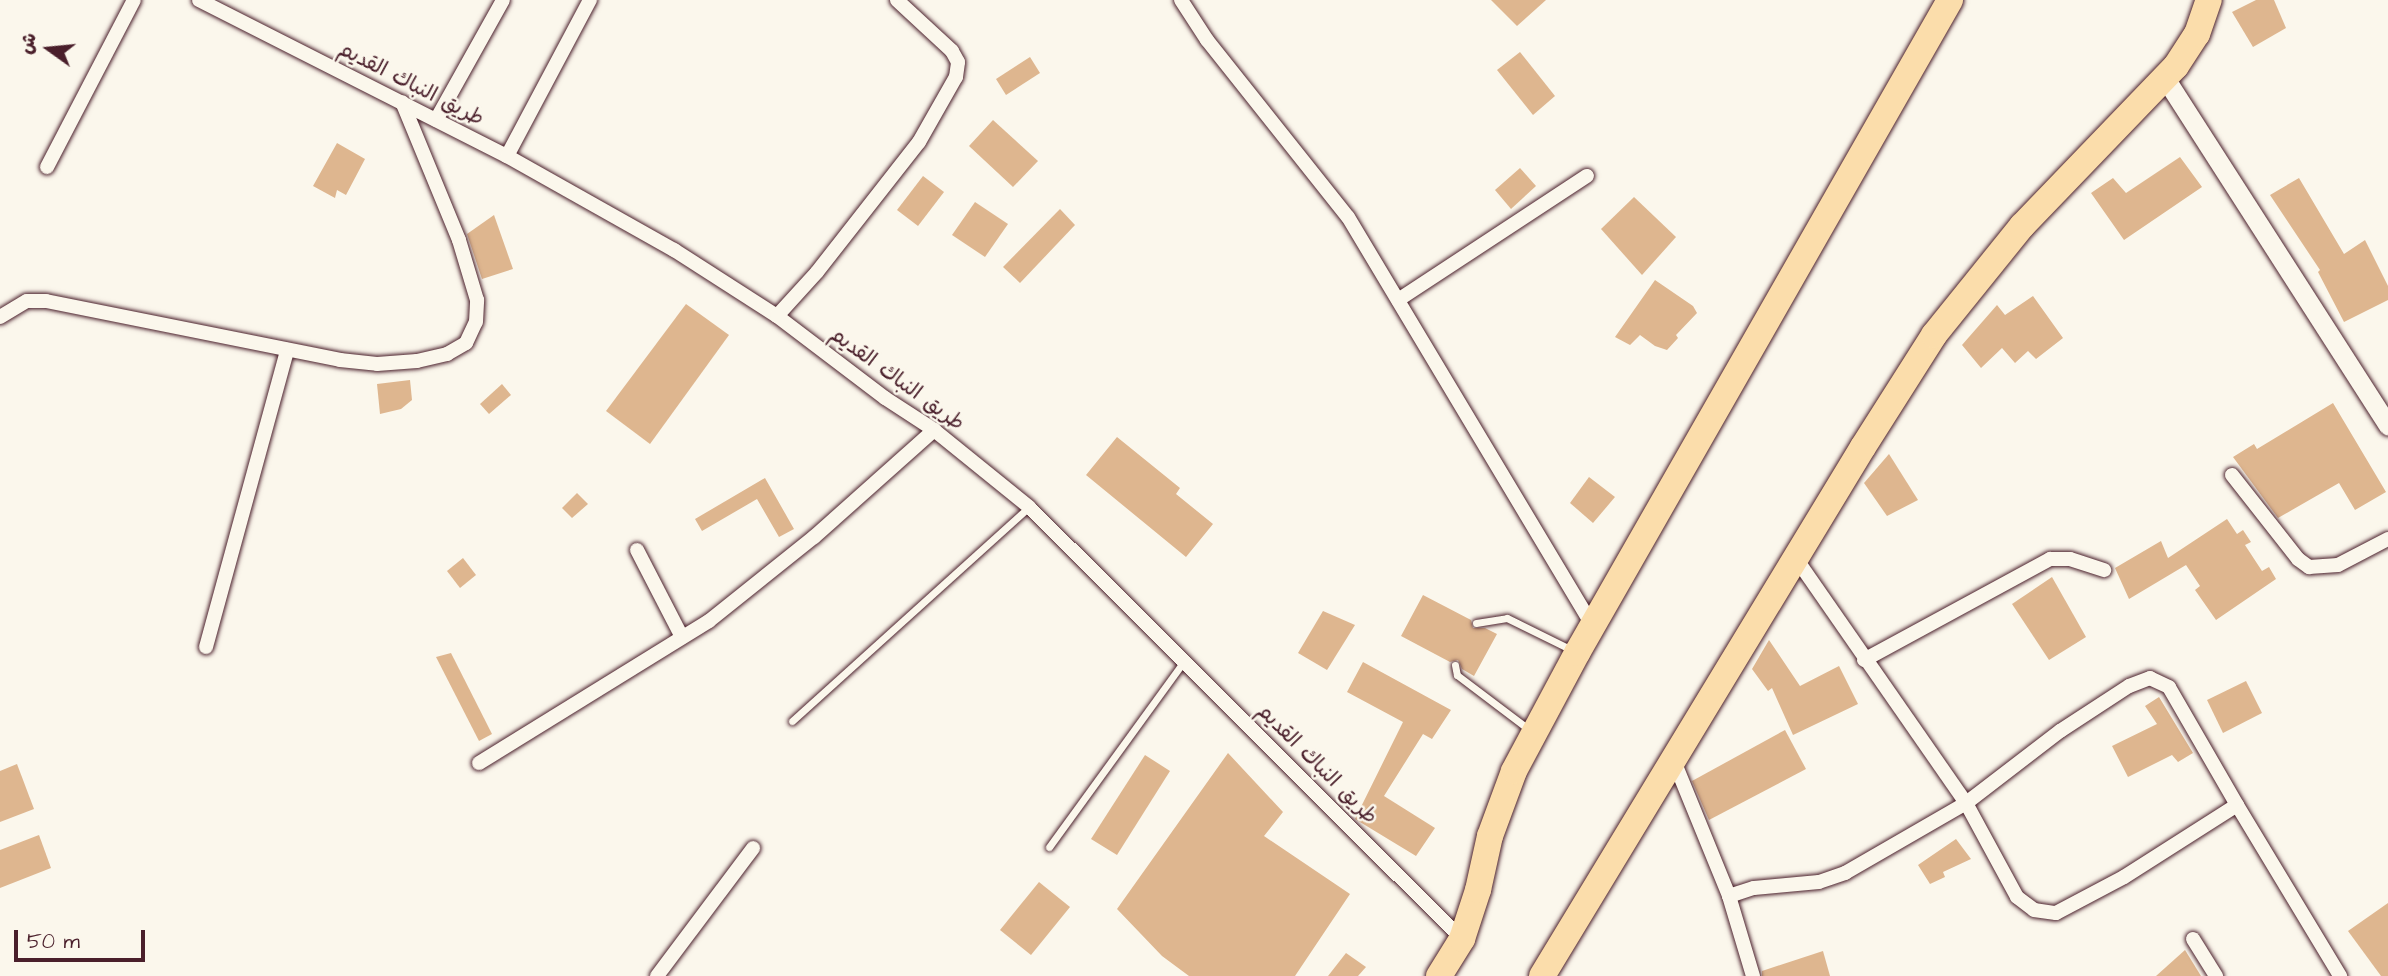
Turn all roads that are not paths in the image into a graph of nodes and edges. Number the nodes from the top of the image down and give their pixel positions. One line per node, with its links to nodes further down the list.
1 (134, 0): 13 (street)
2 (200, 0): 10 (street, طريق النباك القديم)
3 (503, 0): 11 (street)
4 (590, 0): 12 (street)
5 (897, 0): 16 (street)
6 (1181, 0): 15 (street)
7 (1950, 0): 28 (highway)
8 (2209, 0): 9 (highway)
9 (2165, 78): 19 (main road); 25 (highway)
10 (402, 102): 11 (street, طريق النباك القديم); 18 (street)
11 (436, 120): 12 (street, طريق النباك القديم)
12 (507, 156): 16 (street, طريق النباك القديم)
13 (47, 167)
14 (1587, 176): 15 (street)
15 (1398, 300): 28 (street)
16 (777, 316): 20 (street, طريق النباك القديم)
17 (0, 317): 18 (street)
18 (287, 350): 30 (street)
19 (2388, 426)
20 (934, 430): 22 (street, طريق النباك القديم); 29 (street)
21 (2232, 475): 23 (street)
22 (1029, 507): 32 (street, طريق النباك القديم); 35 (lane)
23 (2388, 539)
24 (637, 550): 29 (street)
25 (1797, 561): 33 (street); 37 (highway)
26 (2104, 570): 33 (street)
27 (1476, 623): 31 (lane)
28 (1593, 627): 31 (highway)
29 (682, 637): 38 (street)
30 (206, 647)
31 (1577, 653): 36 (highway)
32 (1185, 660): 41 (lane); 44 (street, طريق النباك القديم)
33 (1864, 660): 39 (street)
34 (1455, 665): 36 (lane)
35 (792, 721)
36 (1534, 734): 44 (highway)
37 (1674, 761): 43 (street); 48 (highway)
38 (479, 763)
39 (1966, 803): 40 (street); 40 (street); 43 (street)
40 (2237, 805): 51 (street)
41 (1049, 847)
42 (753, 848): 46 (street)
43 (1729, 895): 49 (street)
44 (1462, 939): 47 (highway)
45 (2193, 939): 50 (street)
46 (657, 976)
47 (1439, 976)
48 (1542, 976)
49 (1753, 976)
50 (2216, 976)
51 (2340, 976)

